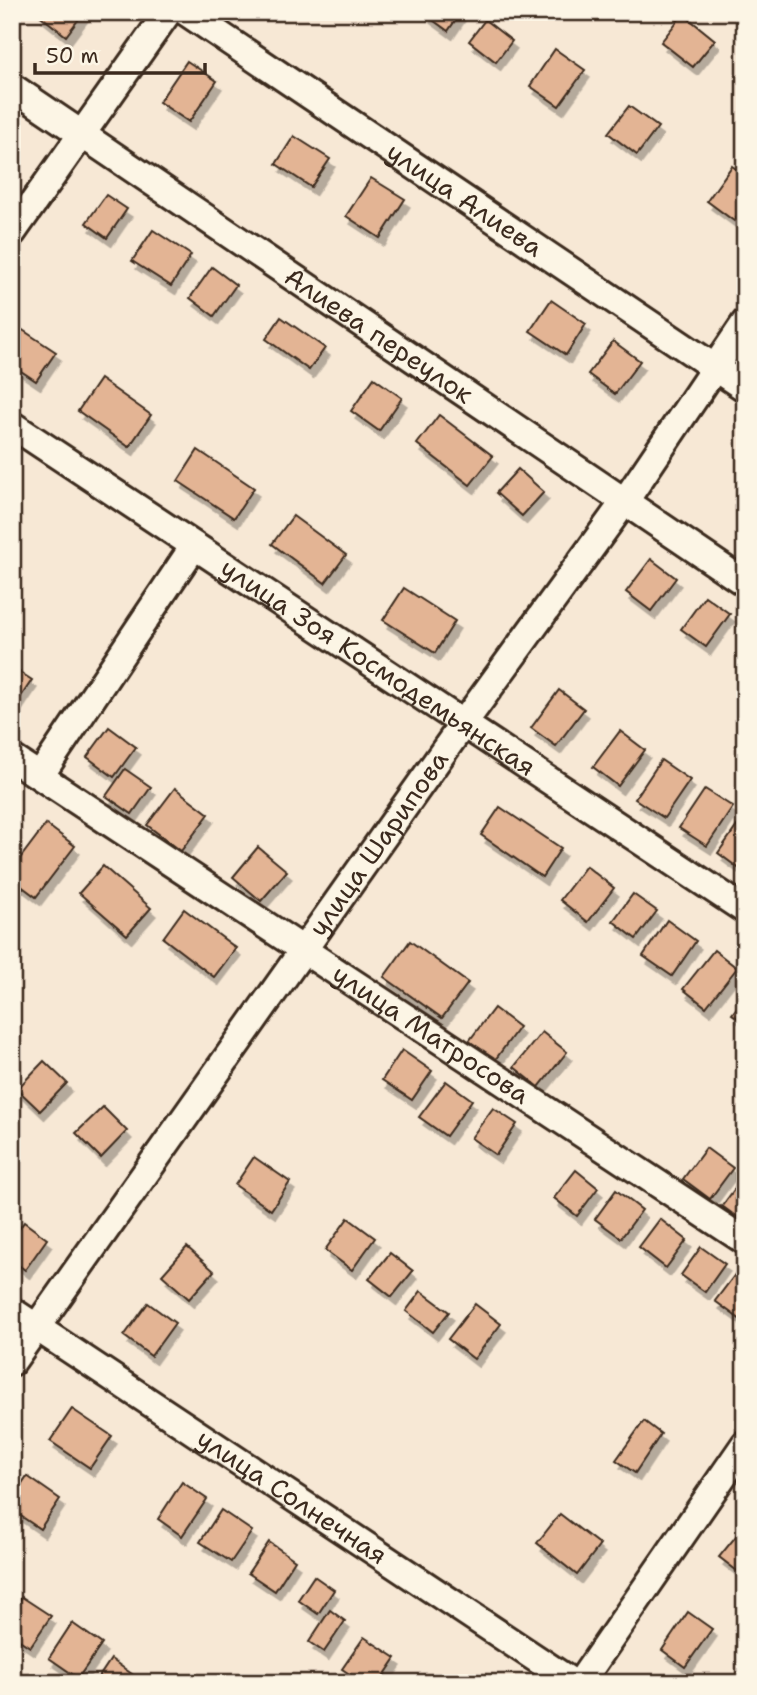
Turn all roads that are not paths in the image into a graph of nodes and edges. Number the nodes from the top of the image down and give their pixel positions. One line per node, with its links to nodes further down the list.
1 (168, 12): 4 (street)
2 (186, 12): 7 (street, улица Алиева)
3 (12, 87): 4 (street, Алиева переулок)
4 (82, 135): 5 (street); 10 (street, Алиева переулок)
5 (12, 233)
6 (745, 323): 7 (street, улица Шарипова)
7 (715, 368): 8 (street, улица Алиева); 10 (street, улица Шарипова)
8 (745, 388)
9 (12, 425): 11 (street, улица Зоя Космодемьянская)
10 (625, 500): 12 (street, Алиева переулок); 13 (street, улица Шарипова)
11 (194, 546): 13 (street, улица Зоя Космодемьянская); 15 (street)
12 (745, 583)
13 (463, 724): 16 (street, улица Зоя Космодемьянская); 17 (street, улица Шарипова)
14 (12, 758): 15 (street, улица Матросова)
15 (40, 776): 17 (street, улица Матросова)
16 (745, 910)
17 (303, 950): 18 (street, улица Матросова); 20 (street, улица Шарипова)
18 (745, 1241)
19 (12, 1311): 20 (street, улица Солнечная)
20 (37, 1327): 21 (street, улица Шарипова); 23 (street, улица Солнечная)
21 (12, 1362)
22 (745, 1444): 24 (street)
23 (573, 1683)
24 (580, 1683)

